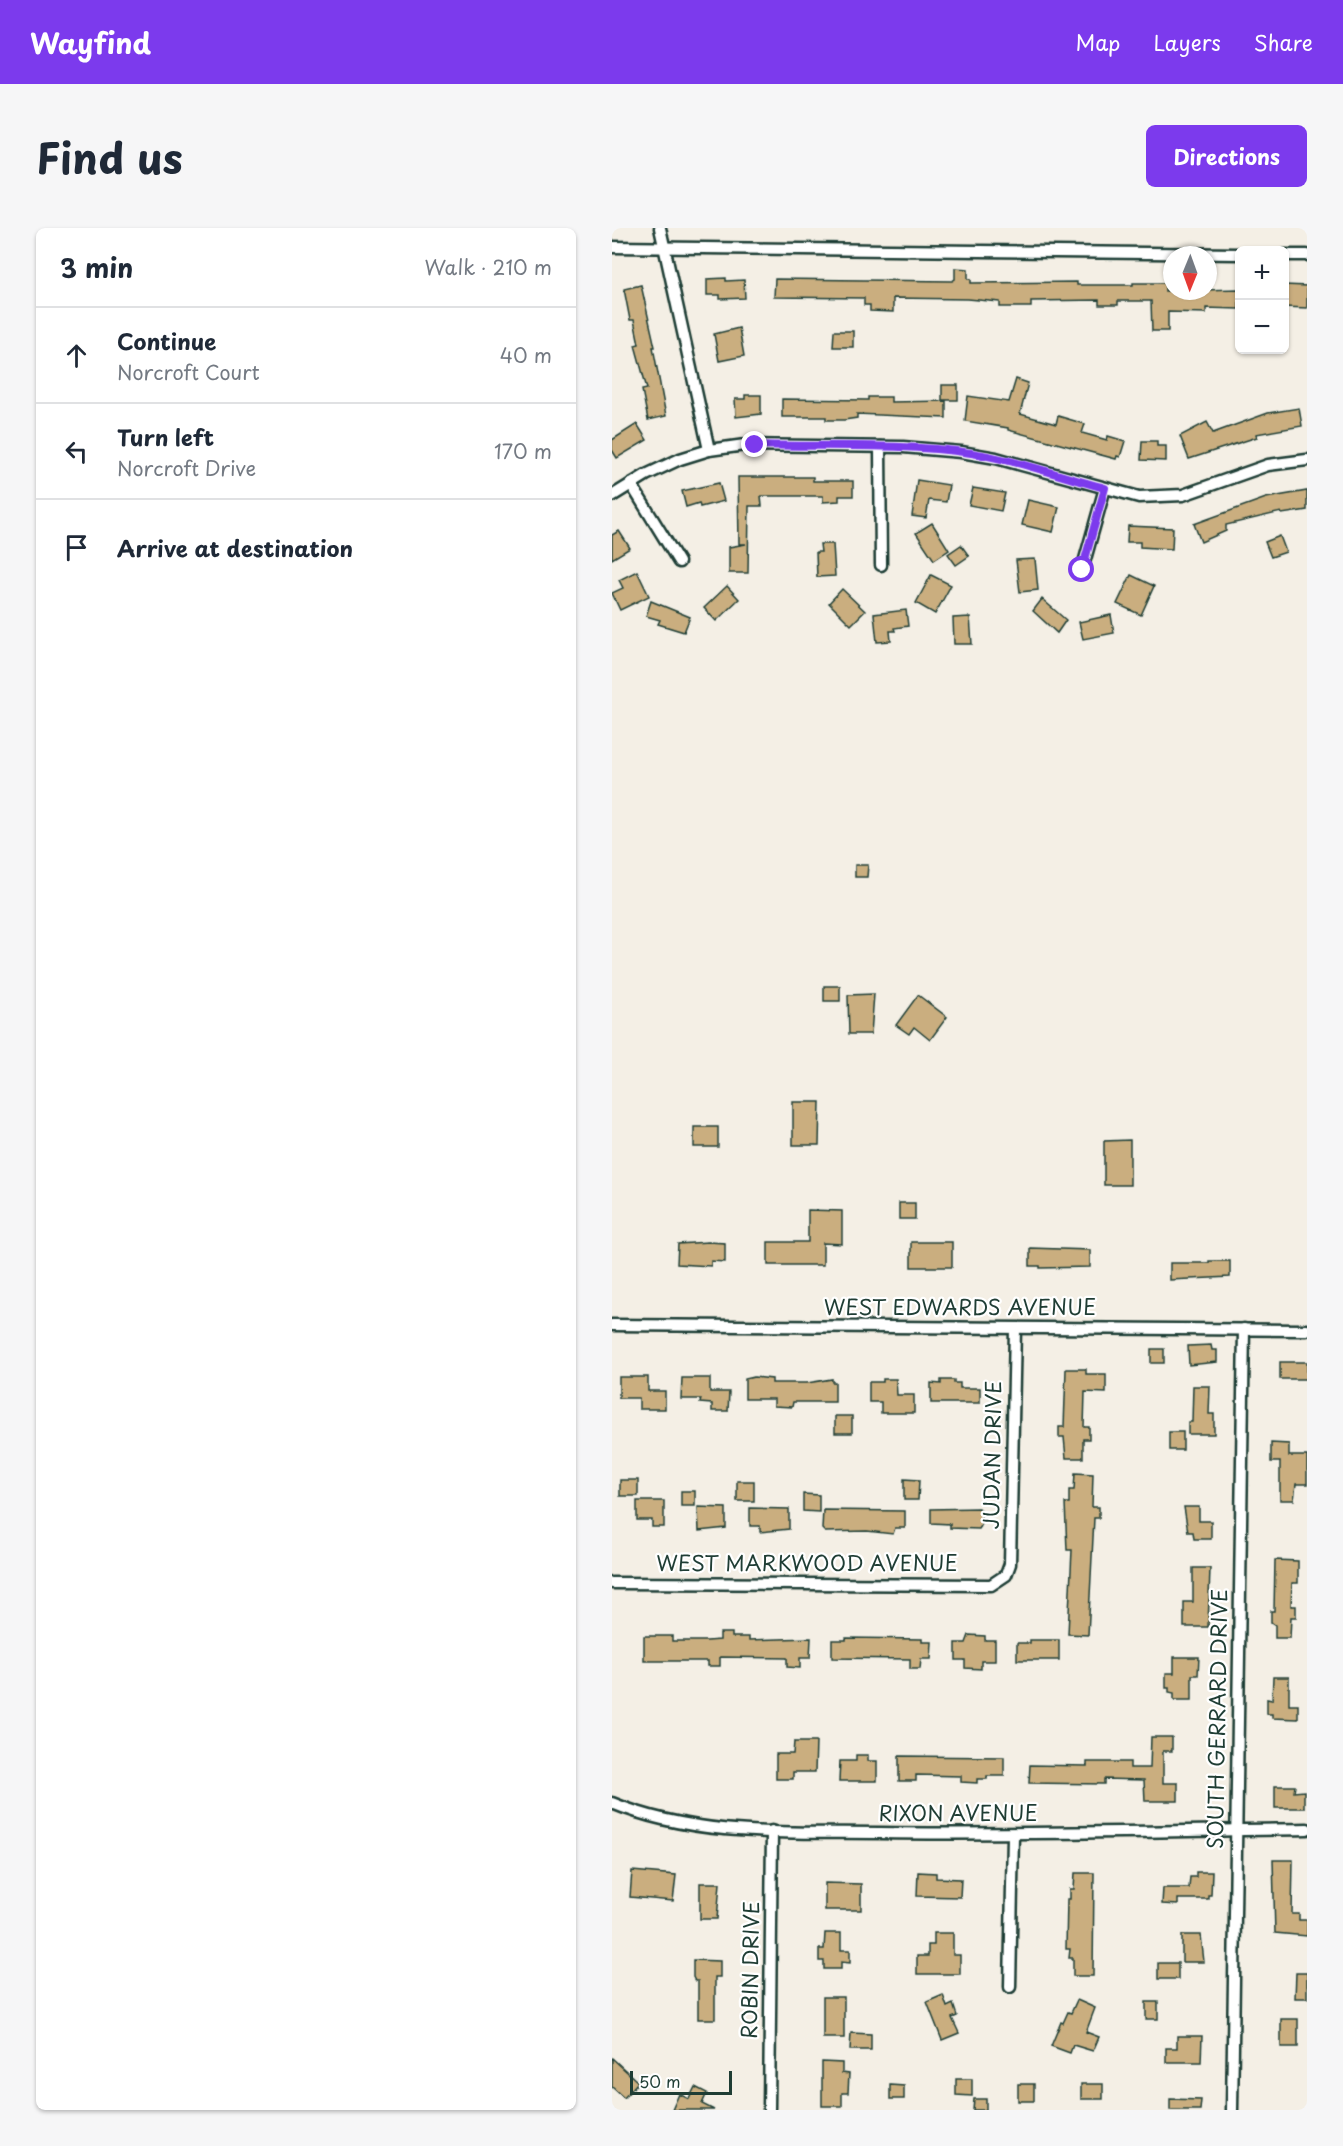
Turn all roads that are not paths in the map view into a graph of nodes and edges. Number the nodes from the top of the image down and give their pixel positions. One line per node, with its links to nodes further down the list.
1 (660, 228): 3 (street)
2 (612, 247): 3 (street)
3 (664, 247): 4 (street); 8 (street)
4 (1235, 254)
5 (1289, 255): 6 (street)
6 (1307, 255)
7 (880, 447): 8 (street); 11 (street); 14 (street)
8 (709, 450): 10 (street)
9 (1307, 460): 11 (street)
10 (631, 484): 12 (street); 13 (street)
11 (1105, 488): 15 (street)
12 (612, 496)
13 (679, 562)
14 (881, 565)
15 (1082, 570)
16 (612, 1325): 17 (street, WEST EDWARDS AVENUE)
17 (1016, 1329): 18 (street, WEST EDWARDS AVENUE); 20 (street, JUDAN DRIVE)
18 (1244, 1329): 19 (street, WEST EDWARDS AVENUE); 24 (street, SOUTH GERRARD DRIVE)
19 (1307, 1330)
20 (1001, 1580): 21 (street, WEST MARKWOOD AVENUE)
21 (612, 1582)
22 (612, 1803): 25 (street, RIXON AVENUE)
23 (1307, 1829): 24 (street, RIXON AVENUE)
24 (1236, 1830): 26 (street, RIXON AVENUE); 29 (street, SOUTH GERRARD DRIVE)
25 (772, 1831): 26 (street, RIXON AVENUE); 28 (street, ROBIN DRIVE)
26 (1013, 1834): 27 (street)
27 (1010, 1987)
28 (769, 2110)
29 (1232, 2110)

